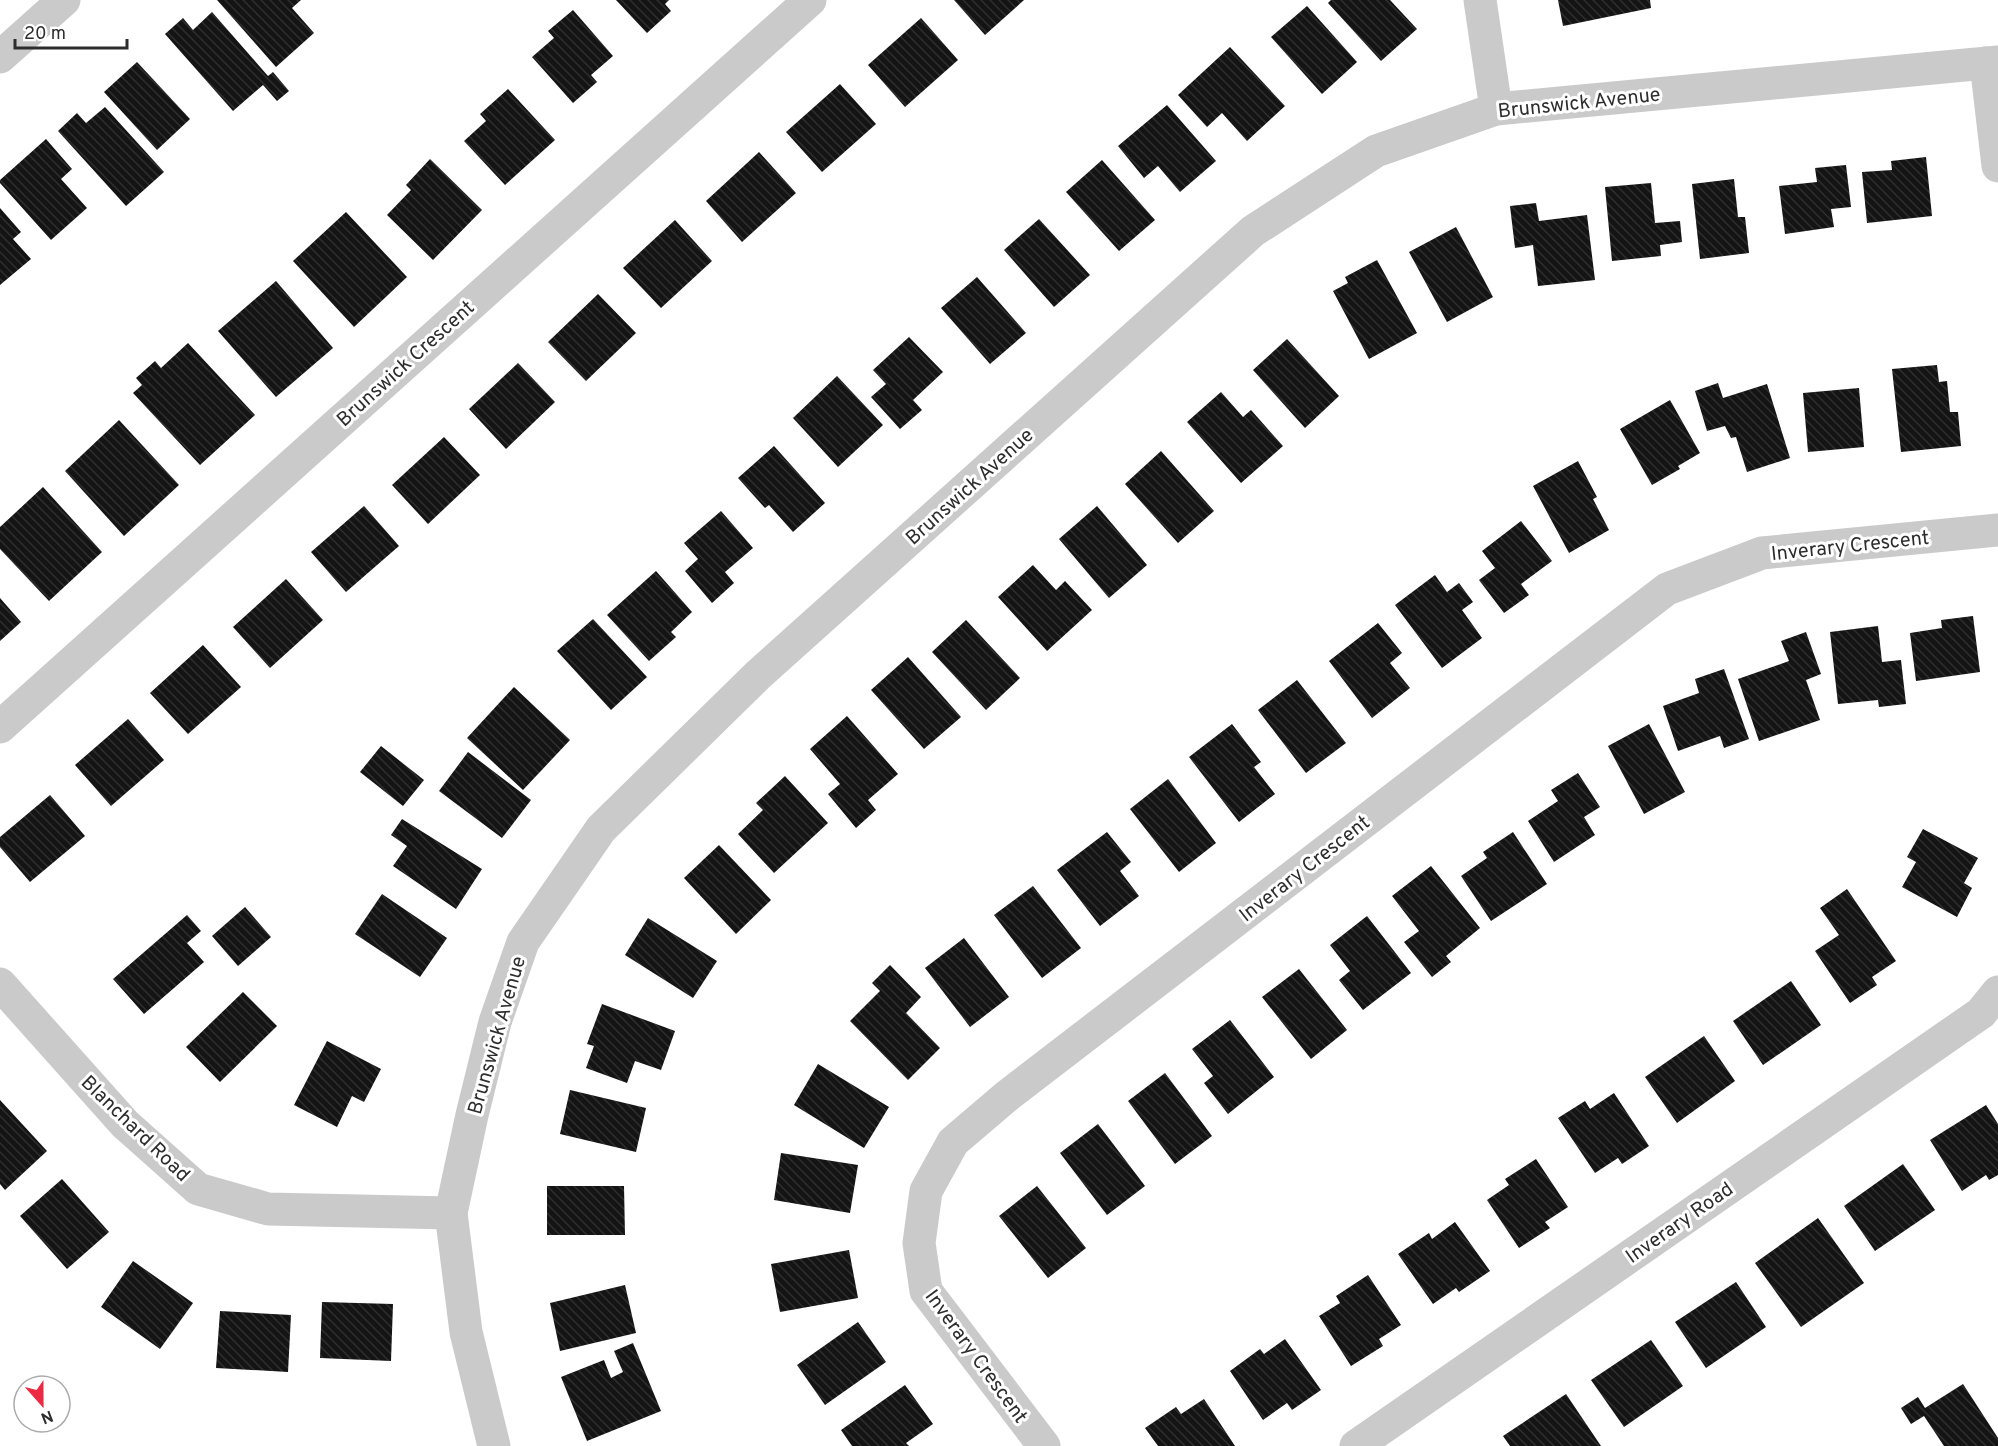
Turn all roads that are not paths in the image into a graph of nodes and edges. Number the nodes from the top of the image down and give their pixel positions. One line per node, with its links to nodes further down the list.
1 (64, 0): 4 (street)
2 (810, 0): 9 (street, Brunswick Crescent)
3 (1480, 0): 6 (street)
4 (0, 57)
5 (1992, 62): 6 (street, Brunswick Avenue); 7 (street)
6 (1496, 109): 12 (street, Brunswick Avenue)
7 (1998, 166)
8 (1998, 530): 14 (street, Inverary Crescent)
9 (0, 727)
10 (0, 984): 12 (street, Blanchard Road)
11 (1998, 992): 15 (street, Inverary Road)
12 (451, 1213): 13 (street, Brunswick Avenue)
13 (494, 1446)
14 (1044, 1446)
15 (1356, 1446)

